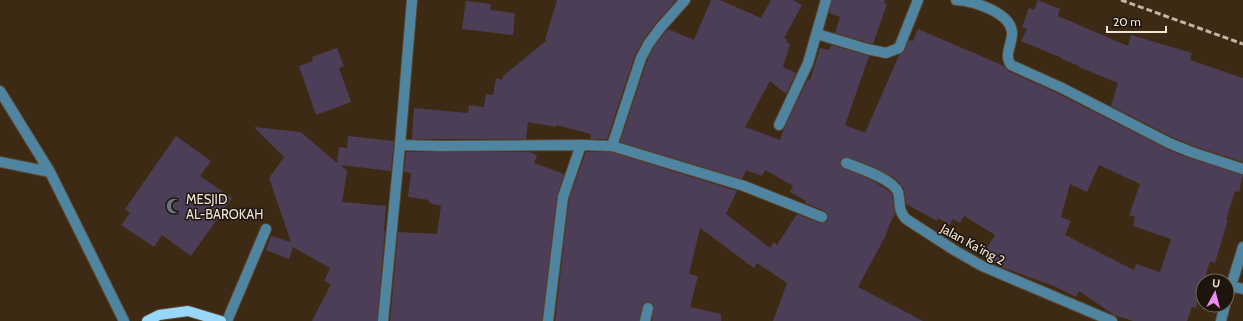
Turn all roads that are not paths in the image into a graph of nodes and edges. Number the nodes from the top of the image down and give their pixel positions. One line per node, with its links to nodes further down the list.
1 (412, 0): 9 (street)
2 (685, 0): 11 (street)
3 (826, 0): 6 (street)
4 (918, 0): 6 (street)
5 (956, 0): 14 (street)
6 (817, 34): 8 (street)
7 (0, 91): 15 (street)
8 (779, 125)
9 (400, 145): 10 (street); 25 (street)
10 (581, 145): 11 (street); 26 (street)
11 (612, 146): 16 (street)
12 (0, 162): 15 (street)
13 (846, 163): 28 (street, Jalan Ka'ing 2)
14 (1243, 169)
15 (50, 172): 21 (street)
16 (822, 217)
17 (266, 229): 24 (street)
18 (1243, 247): 19 (street)
19 (1235, 273)
20 (648, 308): 27 (street)
21 (124, 321)
22 (147, 321): 23 (main road)
23 (221, 321)
24 (228, 321)
25 (382, 321)
26 (548, 321)
27 (645, 321)
28 (1112, 321)

